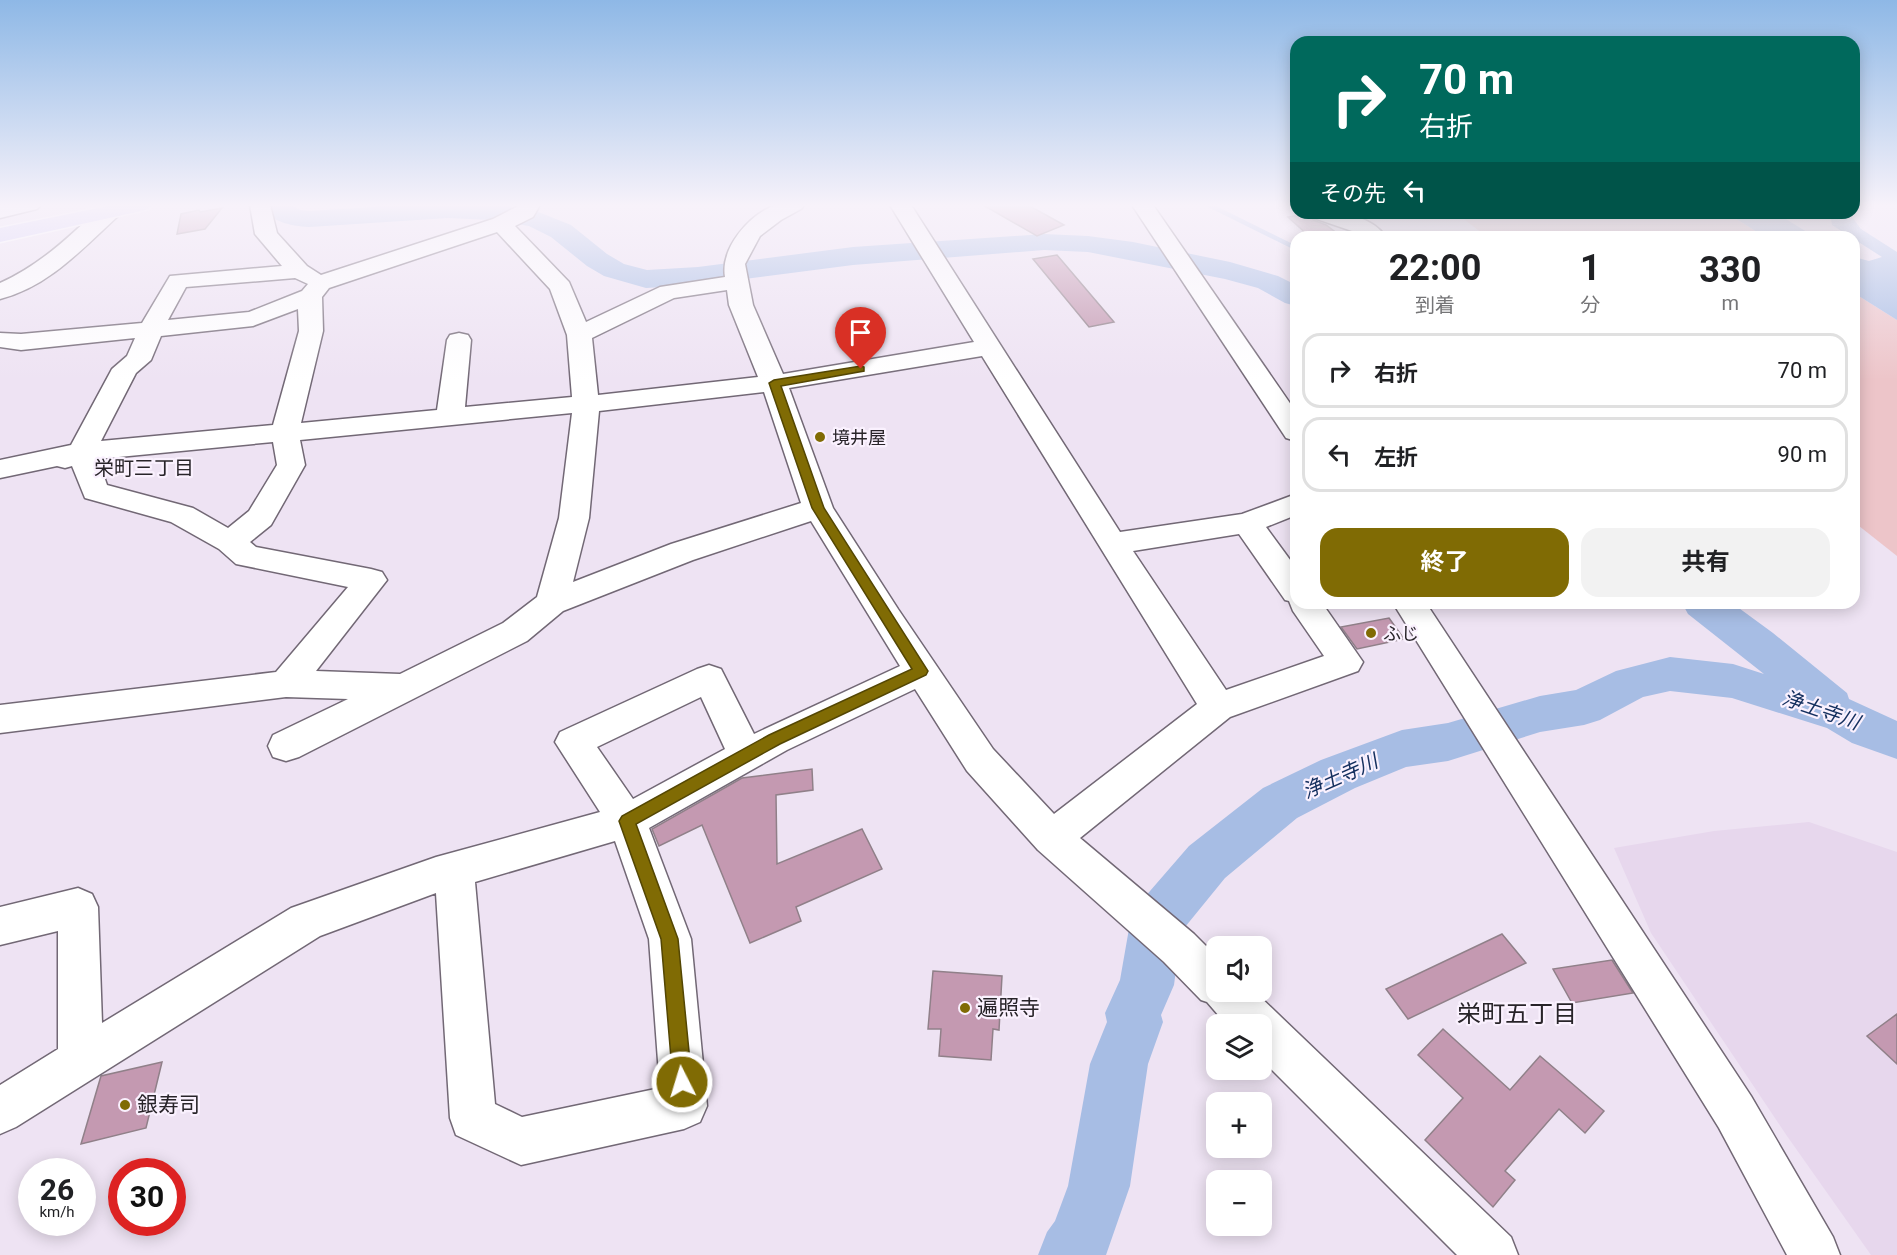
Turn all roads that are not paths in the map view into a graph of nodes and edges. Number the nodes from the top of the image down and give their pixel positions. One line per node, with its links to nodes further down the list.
1 (51, 264): 11 (street)
2 (292, 264): 8 (street)
3 (386, 264): 10 (street)
4 (539, 264): 13 (street)
5 (734, 264): 9 (street)
6 (938, 264): 16 (street)
7 (1182, 264): 20 (street)
8 (299, 271): 10 (street); 12 (street)
9 (737, 282): 13 (street); 17 (street)
10 (315, 290): 12 (street); 21 (street)
11 (0, 292)
12 (151, 329): 14 (street); 22 (street)
13 (579, 335): 18 (street)
14 (0, 340)
15 (459, 340): 19 (street)
16 (990, 347): 17 (street); 29 (street)
17 (774, 383): 18 (street); 26 (street)
18 (586, 404): 19 (street); 31 (street)
19 (450, 417): 21 (street)
20 (1290, 423)
21 (285, 431): 22 (street); 28 (street)
22 (81, 452): 23 (street); 24 (street); 28 (street)
23 (0, 468)
24 (0, 484)
25 (1290, 506): 27 (street)
26 (818, 508): 31 (street); 34 (street)
27 (1247, 523): 29 (street); 30 (street)
28 (230, 542): 35 (street)
29 (1112, 544): 37 (street)
30 (1290, 584)
31 (552, 603): 36 (street)
32 (1308, 609): 37 (street)
33 (1413, 609): 52 (street)
34 (921, 671): 40 (street); 42 (street)
35 (286, 684): 36 (street); 38 (street)
36 (405, 687): 39 (street)
37 (1218, 707): 42 (street)
38 (0, 719)
39 (286, 746)
40 (746, 755): 41 (street); 41 (street)
41 (627, 821): 43 (street); 43 (street)
42 (1061, 845): 45 (street)
43 (454, 870): 49 (street)
44 (0, 926): 49 (street)
45 (1206, 975)
46 (1234, 1002): 47 (street)
47 (1247, 1014)
48 (1272, 1039): 51 (street)
49 (81, 1060): 50 (street)
50 (0, 1111)
51 (1493, 1255)
52 (1815, 1255)

